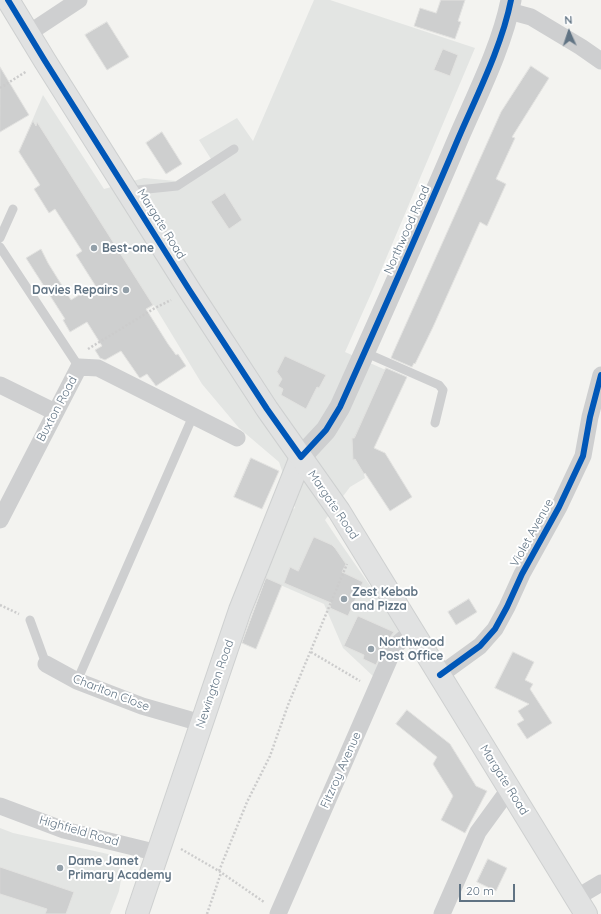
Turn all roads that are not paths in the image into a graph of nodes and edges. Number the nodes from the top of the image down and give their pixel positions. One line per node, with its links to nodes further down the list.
1 (8, 0): 4 (main road, Margate Road)
2 (79, 0): 4 (street)
3 (510, 6): 5 (street); 11 (street, Northwood Road)
4 (29, 33): 7 (main road, Margate Road)
5 (601, 61)
6 (234, 149): 7 (lane)
7 (127, 191): 20 (main road, Margate Road)
8 (13, 209): 9 (lane)
9 (0, 238)
10 (0, 247): 12 (lane)
11 (364, 352): 18 (lane); 20 (street, Northwood Road)
12 (76, 363): 15 (street, Buxton Road); 16 (street, Buxton Road)
13 (601, 375): 17 (street, Violet Avenue)
14 (0, 385): 15 (street)
15 (55, 412): 21 (street, Buxton Road)
16 (193, 416): 19 (street, Buxton Road); 26 (lane)
17 (596, 418): 25 (street, Violet Avenue)
18 (435, 423)
19 (237, 438)
20 (300, 457): 23 (main road, Margate Road); 27 (main road, Newington Road)
21 (0, 520)
22 (30, 620): 24 (lane, Charlton Close)
23 (412, 631): 25 (main road, Margate Road); 33 (street, Fitzroy Avenue)
24 (46, 664): 26 (street, Charlton Close)
25 (440, 675): 28 (main road, Margate Road)
26 (77, 682): 27 (street, Charlton Close)
27 (201, 723): 30 (main road, Newington Road)
28 (510, 788): 32 (main road, Margate Road); 35 (street)
29 (0, 806): 30 (street, Highfield Road)
30 (161, 845): 34 (main road, Newington Road)
31 (601, 883): 32 (street)
32 (581, 906)
33 (278, 913)
34 (137, 914)
35 (442, 914)

